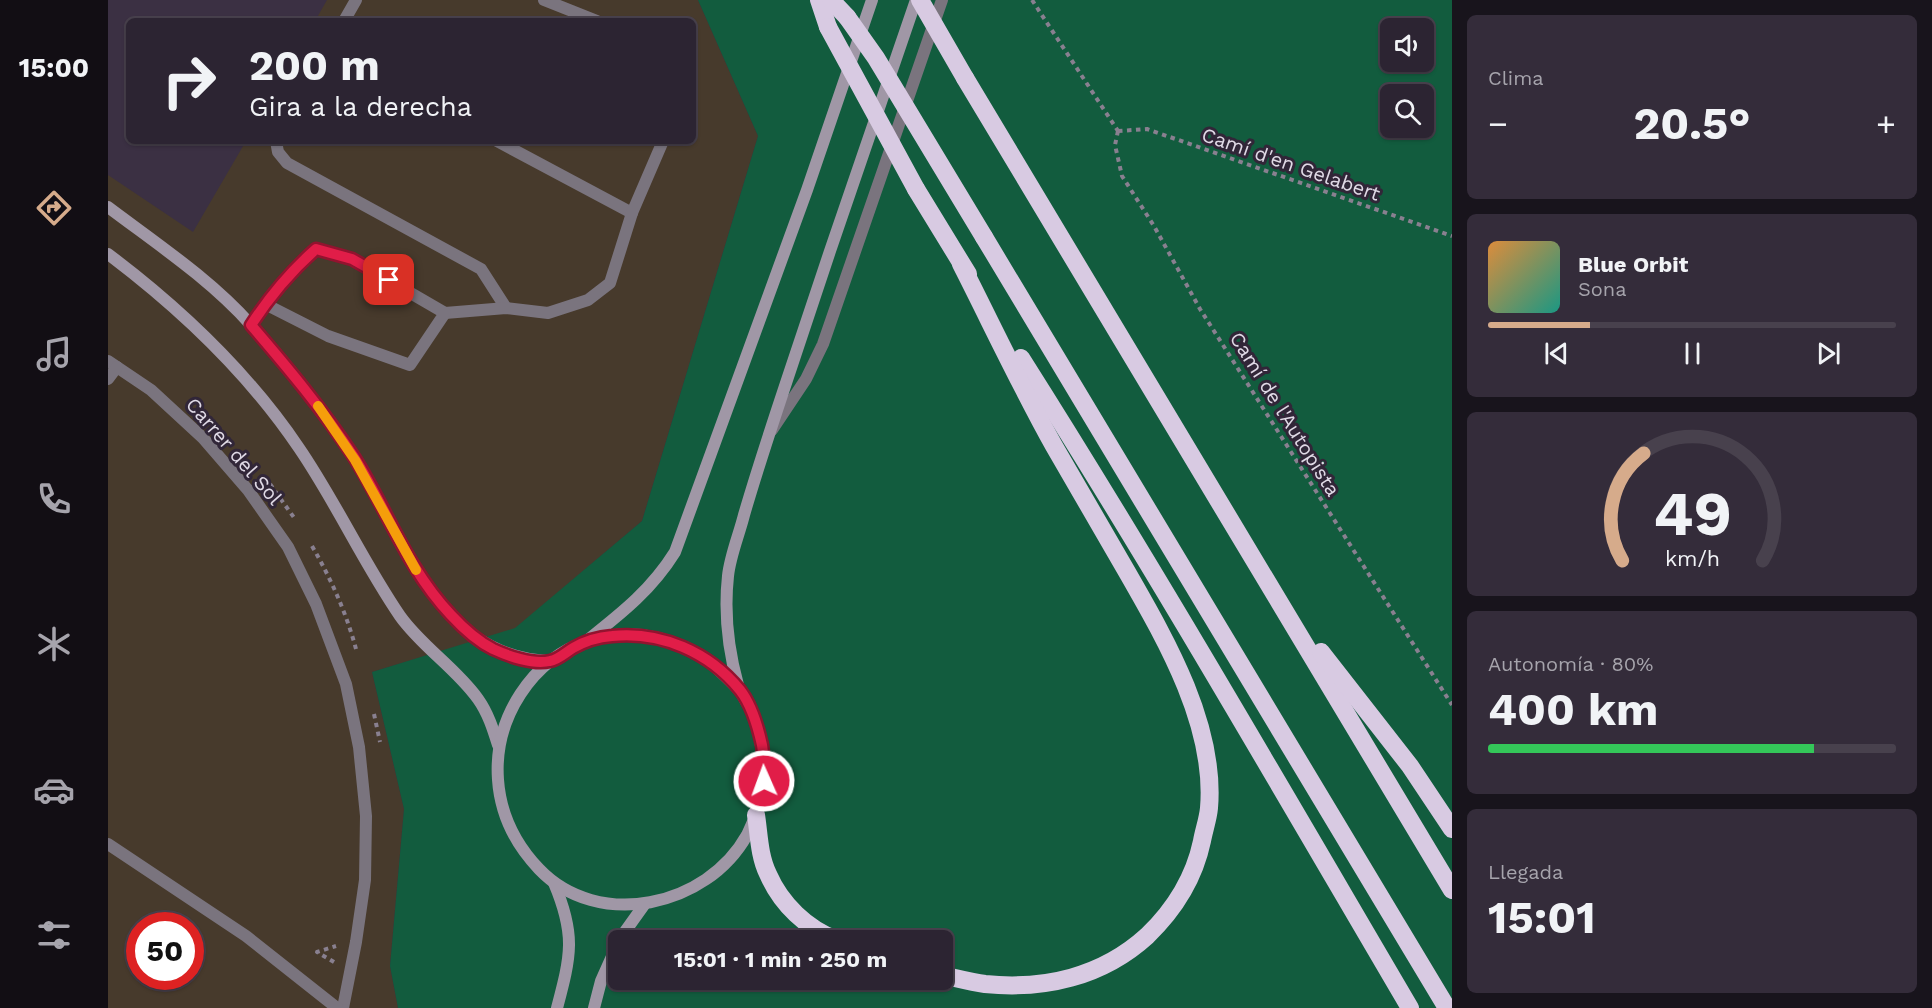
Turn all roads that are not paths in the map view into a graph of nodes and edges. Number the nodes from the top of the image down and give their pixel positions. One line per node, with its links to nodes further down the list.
1 (356, 0): 8 (street)
2 (544, 0): 9 (street)
3 (819, 0): 16 (highway, bridge)
4 (831, 0): 44 (highway, bridge)
5 (872, 0): 25 (main road)
6 (918, 0): 23 (main road); 24 (highway, bridge)
7 (942, 0): 23 (street)
8 (346, 18)
9 (589, 18)
10 (277, 144): 18 (street)
11 (503, 144): 14 (street)
12 (662, 144): 14 (street)
13 (108, 207): 20 (main road)
14 (633, 213): 18 (street)
15 (108, 254): 28 (main road)
16 (961, 264): 38 (highway); 43 (highway)
17 (265, 304): 19 (street); 19 (street); 20 (street)
18 (506, 308): 19 (street)
19 (445, 313)
20 (251, 325): 26 (main road)
21 (112, 364): 22 (street); 40 (street, Carrer del Sol)
22 (108, 379)
23 (768, 436): 27 (main road)
24 (1267, 584): 30 (highway); 33 (highway)
25 (585, 642): 26 (main road); 27 (main road)
26 (550, 661): 28 (main road)
27 (740, 691): 29 (main road)
28 (498, 746): 32 (main road)
29 (756, 815): 34 (main road); 36 (highway)
30 (1452, 829)
31 (108, 844): 39 (street)
32 (554, 883): 34 (main road); 41 (main road)
33 (1452, 890)
34 (644, 905): 35 (main road)
35 (627, 930)
36 (817, 930)
37 (608, 966): 42 (main road)
38 (953, 977)
39 (337, 1008)
40 (343, 1008)
41 (556, 1008)
42 (594, 1008)
43 (1410, 1008)
44 (1447, 1008)

